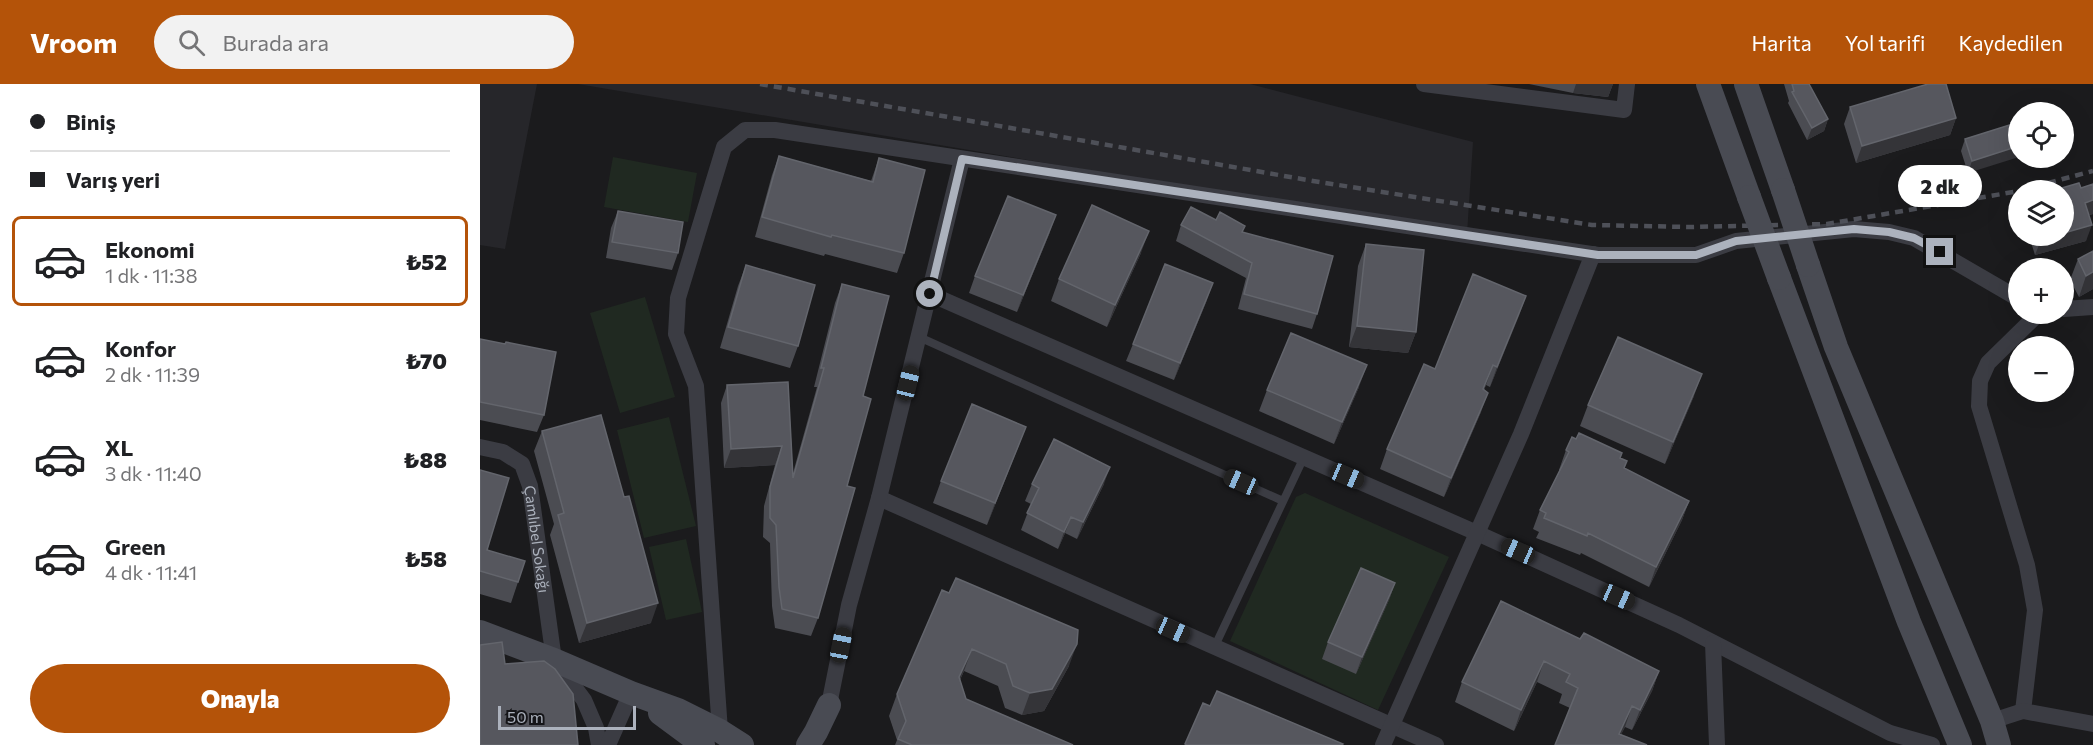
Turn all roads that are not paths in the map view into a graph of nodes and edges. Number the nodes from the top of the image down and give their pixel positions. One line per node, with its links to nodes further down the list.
1 (1424, 84): 2 (street)
2 (1627, 84)
3 (1708, 84): 38 (main road, bridge)
4 (1746, 84): 25 (main road, bridge)
5 (962, 159): 6 (street); 8 (street); 28 (street)
6 (1593, 254): 7 (street); 17 (street)
7 (2008, 293)
8 (930, 294): 12 (street); 14 (street)
9 (2093, 307): 10 (street)
10 (2074, 308)
11 (2028, 324): 24 (street)
12 (919, 337): 15 (street); 16 (lane)
13 (480, 447): 21 (street, Çamlıbel Sokağı)
14 (1304, 458): 16 (lane); 17 (street)
15 (879, 498): 20 (street); 23 (street)
16 (1283, 501): 20 (lane)
17 (1477, 533): 19 (street); 27 (street)
18 (480, 633): 21 (main road)
19 (1713, 643): 36 (street); 37 (street)
20 (1214, 648): 27 (street)
21 (554, 660): 22 (main road); 29 (street)
22 (631, 693): 28 (main road); 30 (street)
23 (828, 705): 32 (main road); 33 (main road)
24 (2023, 711): 25 (street); 26 (street)
25 (1992, 721): 39 (main road)
26 (2093, 724)
27 (1390, 726): 34 (street); 35 (street)
28 (712, 738): 31 (main road)
29 (599, 745)
30 (608, 745)
31 (742, 745)
32 (808, 745)
33 (830, 745)
34 (1383, 745)
35 (1436, 745)
36 (1717, 745)
37 (1932, 745)
38 (1960, 745)
39 (1999, 745)

